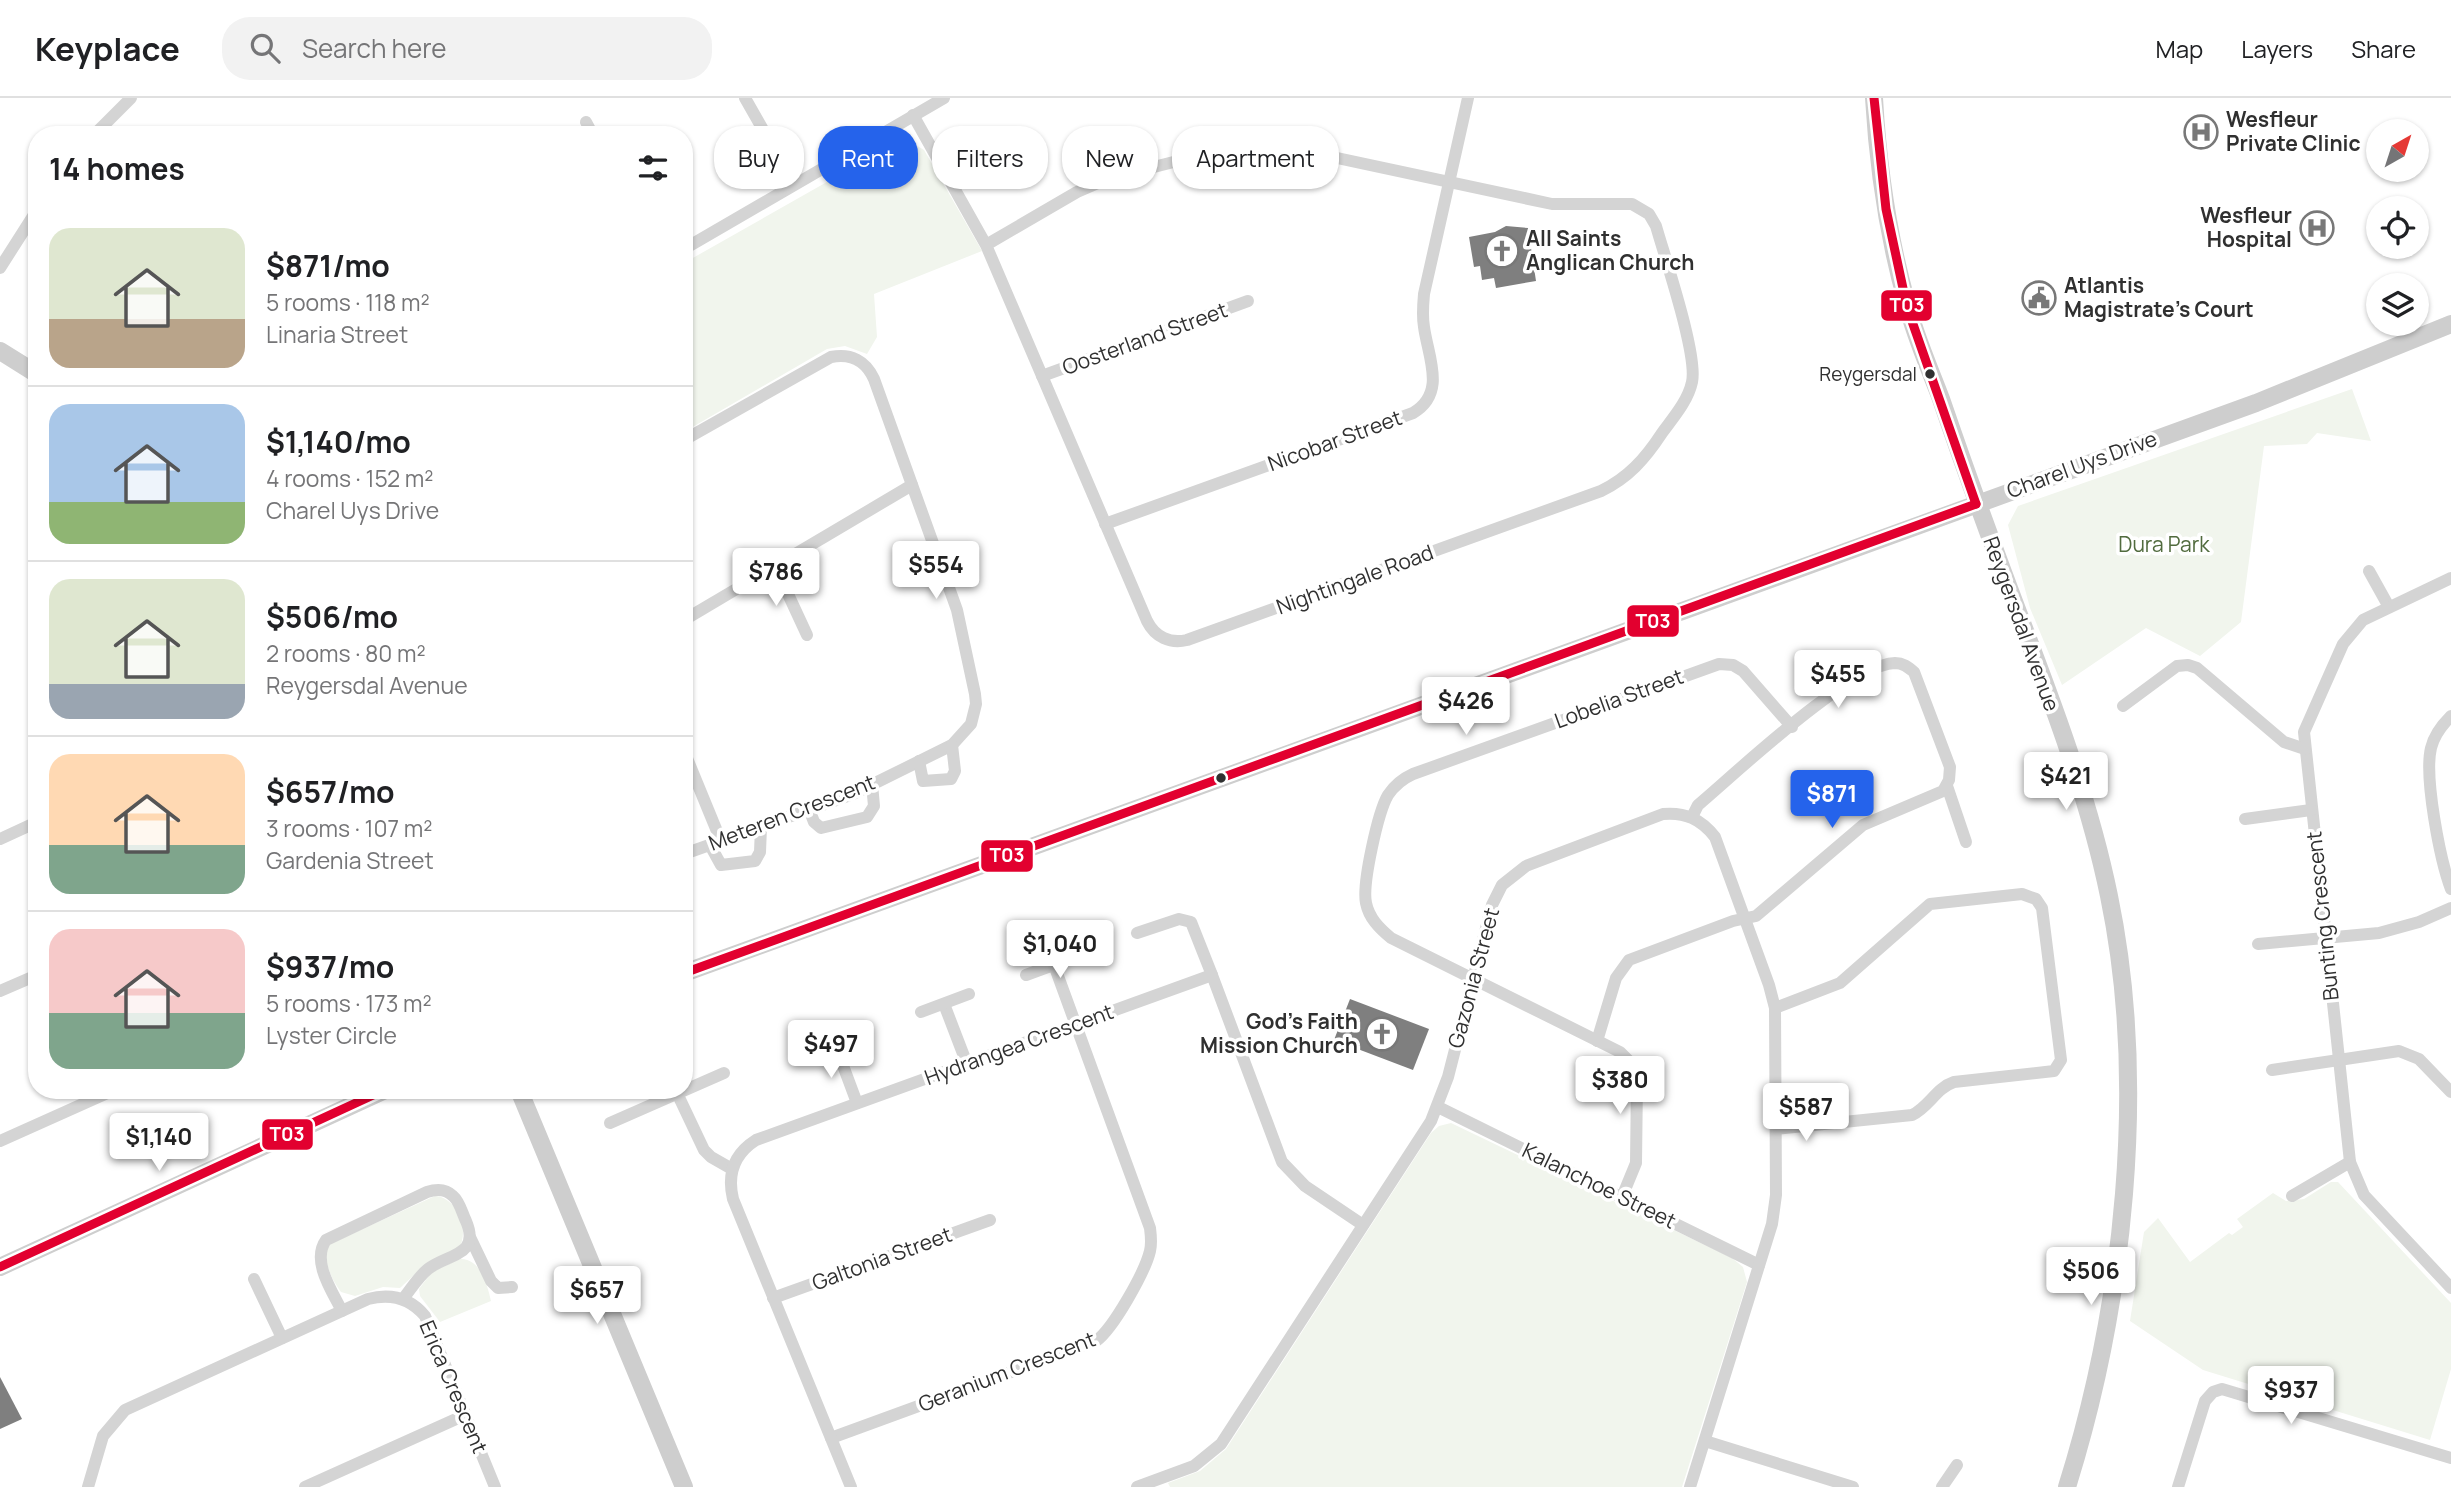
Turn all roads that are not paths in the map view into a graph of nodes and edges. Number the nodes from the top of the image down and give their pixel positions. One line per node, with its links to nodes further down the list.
1 (131, 98): 8 (street)
2 (745, 98): 10 (street)
3 (944, 98): 6 (street)
4 (1468, 98): 12 (street, Nicobar Street)
5 (1874, 98): 25 (main road, Reygersdal Avenue)
6 (913, 115): 11 (street); 16 (street, Nightingale Road)
7 (586, 122): 9 (street)
8 (103, 126)
9 (588, 126)
10 (761, 126)
11 (804, 178)
12 (1451, 183): 16 (street, Nightingale Road); 26 (street, Nicobar Street); 26 (street, Nightingale Road)
13 (786, 189): 15 (street)
14 (28, 224): 17 (street)
15 (693, 244)
16 (986, 244): 22 (street, Nightingale Road)
17 (0, 268)
18 (1248, 301): 22 (street, Oosterland Street)
19 (2451, 324): 25 (main road, Charel Uys Drive)
20 (0, 351): 21 (main road)
21 (28, 368)
22 (1042, 376): 26 (street, Nightingale Road)
23 (693, 435): 24 (street, Meteren Crescent)
24 (912, 485): 27 (street); 36 (street, Meteren Crescent)
25 (1976, 504): 60 (main road, Charel Uys Drive); 122 (main road, Reygersdal Avenue)
26 (1105, 524)
27 (775, 566): 31 (street); 32 (street)
28 (2369, 571): 30 (street)
29 (2451, 578): 30 (street, Bunting Crescent)
30 (2389, 607): 37 (street, Bunting Crescent)
31 (693, 615)
32 (807, 635)
33 (2123, 706): 37 (street)
34 (2451, 716): 52 (street)
35 (1792, 727): 41 (street); 44 (street); 64 (street, Lobelia Street)
36 (952, 745): 38 (street, Meteren Crescent); 38 (street)
37 (2305, 749): 43 (street, Bunting Crescent)
38 (919, 761): 40 (street, Meteren Crescent)
39 (693, 778): 50 (street)
40 (872, 784): 42 (street, Meteren Crescent); 42 (street)
41 (1947, 786): 49 (street); 54 (street)
42 (809, 809): 47 (street, Meteren Crescent)
43 (2311, 810): 45 (street); 56 (street, Bunting Crescent)
44 (1692, 817): 54 (street); 64 (street, Gazonia Street)
45 (2245, 819)
46 (28, 826): 48 (street)
47 (761, 827): 50 (street, Meteren Crescent); 50 (street)
48 (0, 839)
49 (1966, 842)
50 (715, 843): 51 (street, Meteren Crescent)
51 (693, 851)
52 (2451, 889)
53 (2451, 908): 56 (street)
54 (1745, 919): 68 (street); 72 (street)
55 (1137, 933): 62 (street)
56 (2325, 937): 57 (street); 75 (street, Bunting Crescent)
57 (2258, 944)
58 (1083, 954): 59 (street)
59 (1054, 965): 61 (street); 70 (street, Geranium Crescent)
60 (693, 970)
61 (1026, 975)
62 (1212, 975): 70 (street, Hydrangea Crescent); 96 (street)
63 (28, 979): 65 (street)
64 (1473, 980): 72 (street, Lobelia Street); 87 (street, Gazonia Street)
65 (0, 991)
66 (969, 994): 67 (street)
67 (944, 1004): 69 (street); 76 (street)
68 (1775, 1008): 89 (street); 89 (street)
69 (921, 1012)
70 (1076, 1025): 76 (street, Hydrangea Crescent); 108 (street, Geranium Crescent)
71 (858, 1036): 73 (street)
72 (1597, 1041): 94 (street, Lobelia Street)
73 (835, 1044): 74 (street); 86 (street)
74 (813, 1052)
75 (2338, 1058): 77 (street); 80 (street); 91 (street, Bunting Crescent)
76 (967, 1064): 86 (street, Hydrangea Crescent)
77 (2272, 1070)
78 (724, 1073): 79 (street)
79 (693, 1086)
80 (2451, 1092)
81 (94, 1099): 90 (street)
82 (365, 1099): 99 (main road)
83 (523, 1099): 116 (main road)
84 (663, 1099): 88 (street)
85 (680, 1099): 92 (street)
86 (857, 1103): 92 (street, Hydrangea Crescent)
87 (1438, 1107): 94 (street, Kalanchoe Street); 96 (street, Gazonia Street)
88 (610, 1122)
89 (1776, 1129): 98 (street)
90 (0, 1141)
91 (2350, 1162): 93 (street); 102 (street, Bunting Crescent)
92 (732, 1169): 103 (street)
93 (2292, 1196)
94 (1622, 1197): 98 (street, Kalanchoe Street)
95 (990, 1220): 103 (street, Galtonia Street)
96 (1363, 1225): 118 (street, Gazonia Street)
97 (470, 1237): 101 (street); 104 (street); 105 (street)
98 (1759, 1265): 109 (street)
99 (0, 1267)
100 (254, 1279): 106 (street)
101 (512, 1287)
102 (2451, 1288)
103 (773, 1298): 108 (street)
104 (403, 1299): 105 (street, Erica Crescent); 107 (street, Erica Crescent)
105 (342, 1311): 106 (street, Erica Crescent)
106 (282, 1338): 113 (street, Erica Crescent)
107 (466, 1415): 114 (street); 115 (street, Erica Crescent)
108 (831, 1438): 117 (street)
109 (1704, 1441): 112 (street); 119 (street)
110 (2451, 1458): 123 (street)
111 (1956, 1465): 121 (street)
112 (1818, 1482): 120 (street)
113 (88, 1487)
114 (305, 1487)
115 (495, 1487)
116 (684, 1487)
117 (851, 1487)
118 (1138, 1487)
119 (1690, 1487)
120 (1853, 1487)
121 (1942, 1487)
122 (2067, 1487)
123 (2178, 1487)

